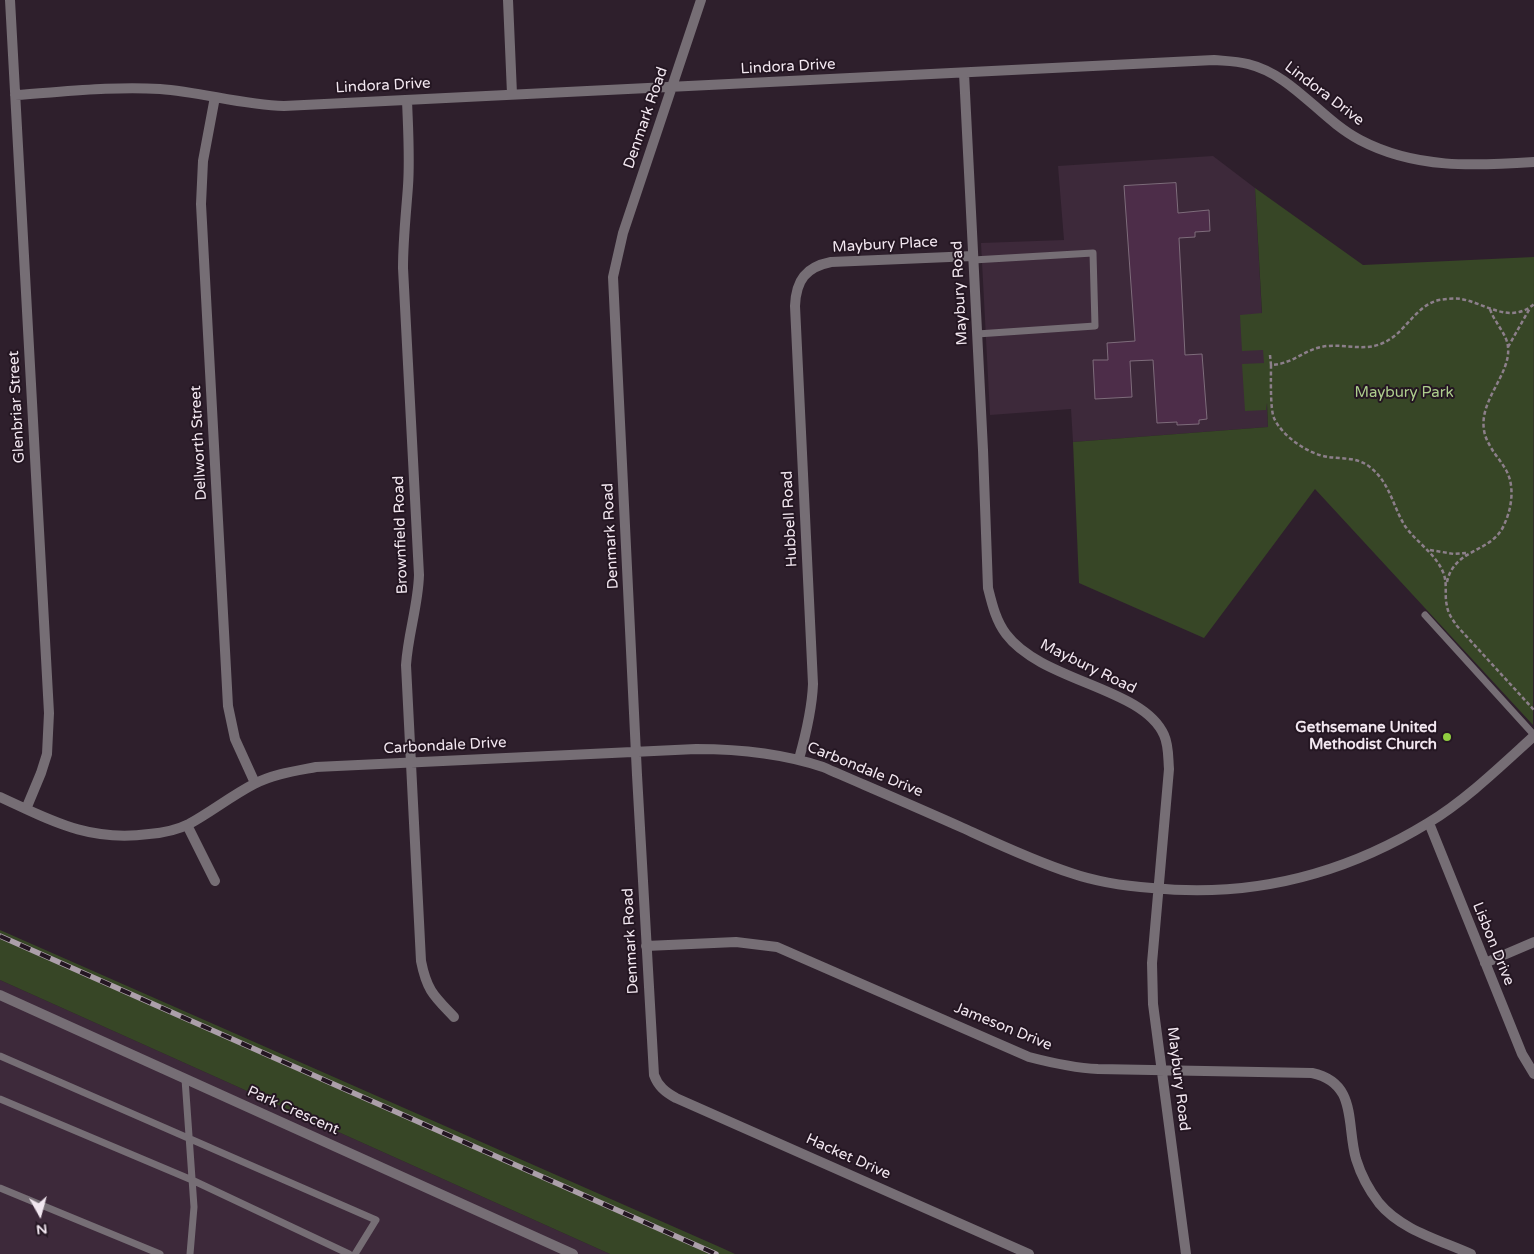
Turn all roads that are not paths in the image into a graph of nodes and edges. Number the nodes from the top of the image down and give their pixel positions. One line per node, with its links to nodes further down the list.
1 (10, 0): 6 (street, Glenbriar Street)
2 (508, 0): 7 (street)
3 (701, 0): 5 (street, Denmark Road)
4 (964, 73): 5 (street, Lindora Drive); 10 (street, Lindora Drive); 11 (street, Maybury Road)
5 (672, 87): 7 (street, Lindora Drive); 16 (street, Denmark Road)
6 (15, 94): 8 (street, Lindora Drive); 21 (street, Glenbriar Street)
7 (512, 94): 9 (street, Lindora Drive)
8 (215, 97): 9 (street, Lindora Drive); 19 (street, Dellworth Street)
9 (407, 100): 18 (street, Brownfield Road)
10 (1534, 162)
11 (973, 258): 12 (street, Maybury Place); 13 (street, Maybury Road); 13 (lane)
12 (803, 277): 17 (street, Hubbell Road)
13 (977, 334): 25 (street, Maybury Road)
14 (1426, 615): 15 (lane)
15 (1534, 736): 22 (street, Carbondale Drive)
16 (636, 752): 17 (street, Carbondale Drive); 18 (street, Carbondale Drive); 27 (street, Denmark Road)
17 (799, 759): 25 (street, Carbondale Drive)
18 (411, 762): 19 (street, Carbondale Drive); 30 (street, Brownfield Road)
19 (255, 783): 23 (street, Carbondale Drive)
20 (0, 797): 21 (street, Carbondale Drive)
21 (26, 809): 23 (street, Carbondale Drive)
22 (1429, 823): 25 (street, Carbondale Drive); 28 (street, Lisbon Drive)
23 (187, 825): 24 (street)
24 (214, 881)
25 (1158, 889): 32 (street, Maybury Road)
26 (1534, 942): 28 (street)
27 (646, 946): 32 (street, Jameson Drive); 35 (street, Denmark Road)
28 (1485, 963): 33 (street, Lisbon Drive)
29 (0, 995): 34 (street, Park Crescent)
30 (454, 1017)
31 (0, 1056): 37 (lane)
32 (1161, 1071): 46 (street, Maybury Road); 47 (street, Jameson Drive)
33 (1534, 1074)
34 (185, 1079): 37 (lane); 44 (street, Park Crescent)
35 (657, 1084): 45 (street, Hacket Drive)
36 (0, 1099): 38 (lane)
37 (190, 1140): 38 (lane); 43 (lane)
38 (192, 1180): 41 (lane); 42 (lane)
39 (0, 1188): 40 (lane)
40 (160, 1254)
41 (190, 1254)
42 (349, 1254)
43 (355, 1254)
44 (573, 1254)
45 (1029, 1254)
46 (1186, 1254)
47 (1471, 1254)

